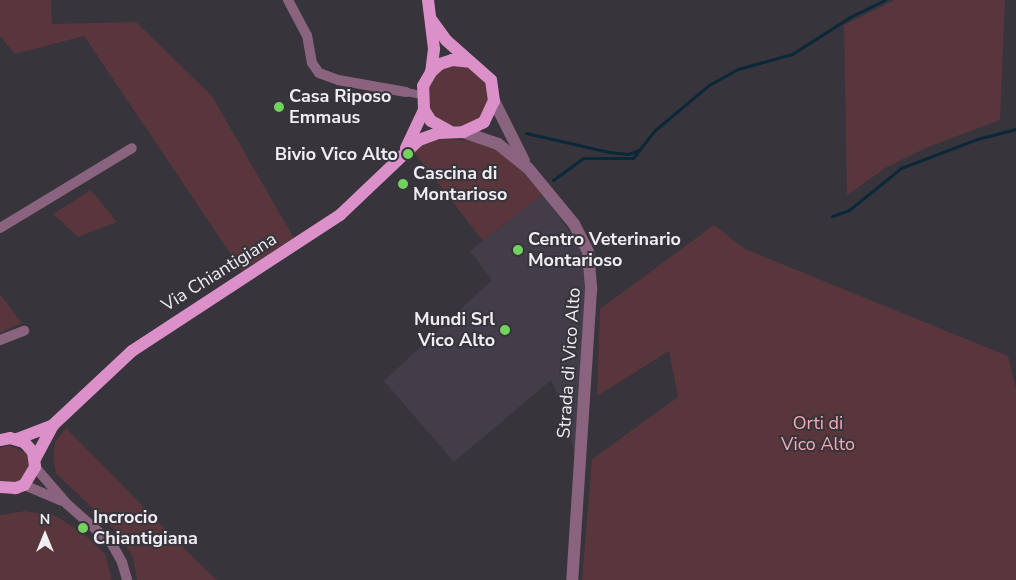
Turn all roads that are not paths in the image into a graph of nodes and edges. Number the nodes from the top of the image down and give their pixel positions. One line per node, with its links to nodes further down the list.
1 (288, 0): 6 (street)
2 (428, 0): 3 (main road)
3 (432, 21): 4 (main road); 5 (main road)
4 (476, 64): 5 (main road); 8 (main road)
5 (431, 72): 7 (main road)
6 (406, 92): 7 (street)
7 (421, 95): 9 (main road)
8 (494, 101): 10 (main road, Via Chiantigiana); 13 (street, Strada di Vico Alto)
9 (424, 110): 10 (main road); 12 (main road, Via Chiantigiana)
10 (458, 132): 12 (main road, Via Chiantigiana); 13 (street, Strada di Vico Alto)
11 (132, 148): 14 (street)
12 (405, 151): 17 (main road, Via Chiantigiana)
13 (528, 168): 24 (street, Strada di Vico Alto)
14 (0, 228)
15 (24, 331): 16 (street)
16 (0, 340)
17 (53, 425): 18 (main road, Via Chiantigiana); 19 (main road, Via Chiantigiana)
18 (5, 438): 19 (main road, Via Chiantigiana)
19 (35, 463): 20 (main road, Via Chiantigiana); 22 (street)
20 (24, 485): 21 (main road); 22 (street)
21 (0, 487)
22 (67, 504): 23 (street)
23 (127, 580)
24 (572, 580)

